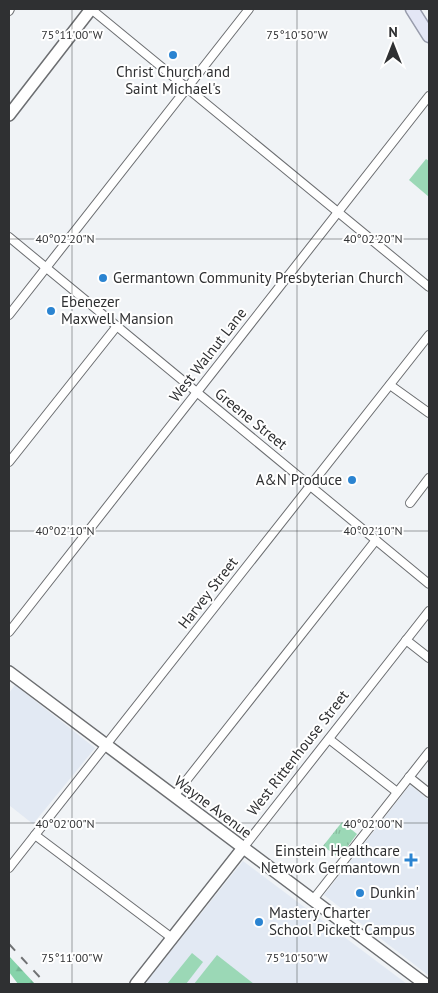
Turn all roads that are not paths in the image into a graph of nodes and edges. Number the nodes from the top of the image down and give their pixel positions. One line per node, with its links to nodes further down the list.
1 (91, 9): 5 (street); 7 (main road)
2 (249, 9): 5 (street)
3 (413, 9): 4 (main road)
4 (429, 36)
5 (187, 88): 8 (street); 10 (street)
6 (429, 96): 8 (street, West Walnut Lane)
7 (10, 112)
8 (338, 212): 11 (street); 16 (street, West Walnut Lane)
9 (9, 237): 10 (street, Greene Street)
10 (46, 267): 12 (street); 13 (street, Greene Street)
11 (429, 287)
12 (9, 314)
13 (117, 326): 16 (street, Greene Street); 18 (street)
14 (429, 335): 15 (street, Harvey Street)
15 (390, 385): 17 (street); 20 (street, Harvey Street)
16 (197, 392): 20 (street, Greene Street); 25 (street, West Walnut Lane)
17 (429, 413)
18 (9, 462)
19 (429, 478): 21 (street)
20 (310, 486): 22 (street, Greene Street); 30 (street, Harvey Street)
21 (410, 503)
22 (376, 540): 23 (street, Greene Street); 35 (street)
23 (429, 584)
24 (429, 611): 26 (street, West Rittenhouse Street)
25 (9, 632)
26 (406, 640): 27 (street); 29 (street, West Rittenhouse Street)
27 (429, 658)
28 (9, 672): 30 (main road, Wayne Avenue)
29 (329, 739): 33 (street); 37 (street, West Rittenhouse Street)
30 (106, 745): 35 (main road, Wayne Avenue); 36 (street, Harvey Street)
31 (429, 752): 32 (street)
32 (409, 777): 33 (street); 34 (street)
33 (397, 792): 39 (street)
34 (429, 793)
35 (174, 796): 37 (main road, Wayne Avenue)
36 (34, 835): 38 (street, Harvey Street); 40 (street)
37 (243, 848): 39 (main road, Wayne Avenue); 40 (main road, West Rittenhouse Street)
38 (9, 868)
39 (312, 901): 42 (main road, Wayne Avenue)
40 (172, 938): 41 (main road, West Rittenhouse Street)
41 (136, 984)
42 (425, 984)

